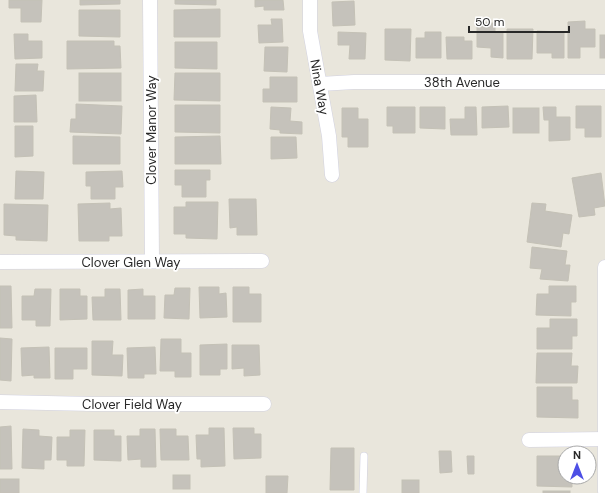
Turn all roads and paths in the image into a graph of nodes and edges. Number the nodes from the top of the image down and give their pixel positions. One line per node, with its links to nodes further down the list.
1 (150, 0): 6 (street, Clover Manor Way)
2 (310, 0): 4 (street, Nina Way)
3 (605, 82): 4 (street, 38th Avenue)
4 (320, 84): 5 (street, Nina Way)
5 (332, 175)
6 (152, 261): 7 (street, Clover Glen Way); 8 (street, Clover Glen Way)
7 (262, 261)
8 (0, 262)
9 (605, 267): 12 (street)
10 (0, 402): 11 (street, Clover Field Way)
11 (264, 404)
12 (605, 439): 13 (street); 15 (street)
13 (529, 440)
14 (364, 456): 16 (lane)
15 (605, 491)
16 (364, 493)

